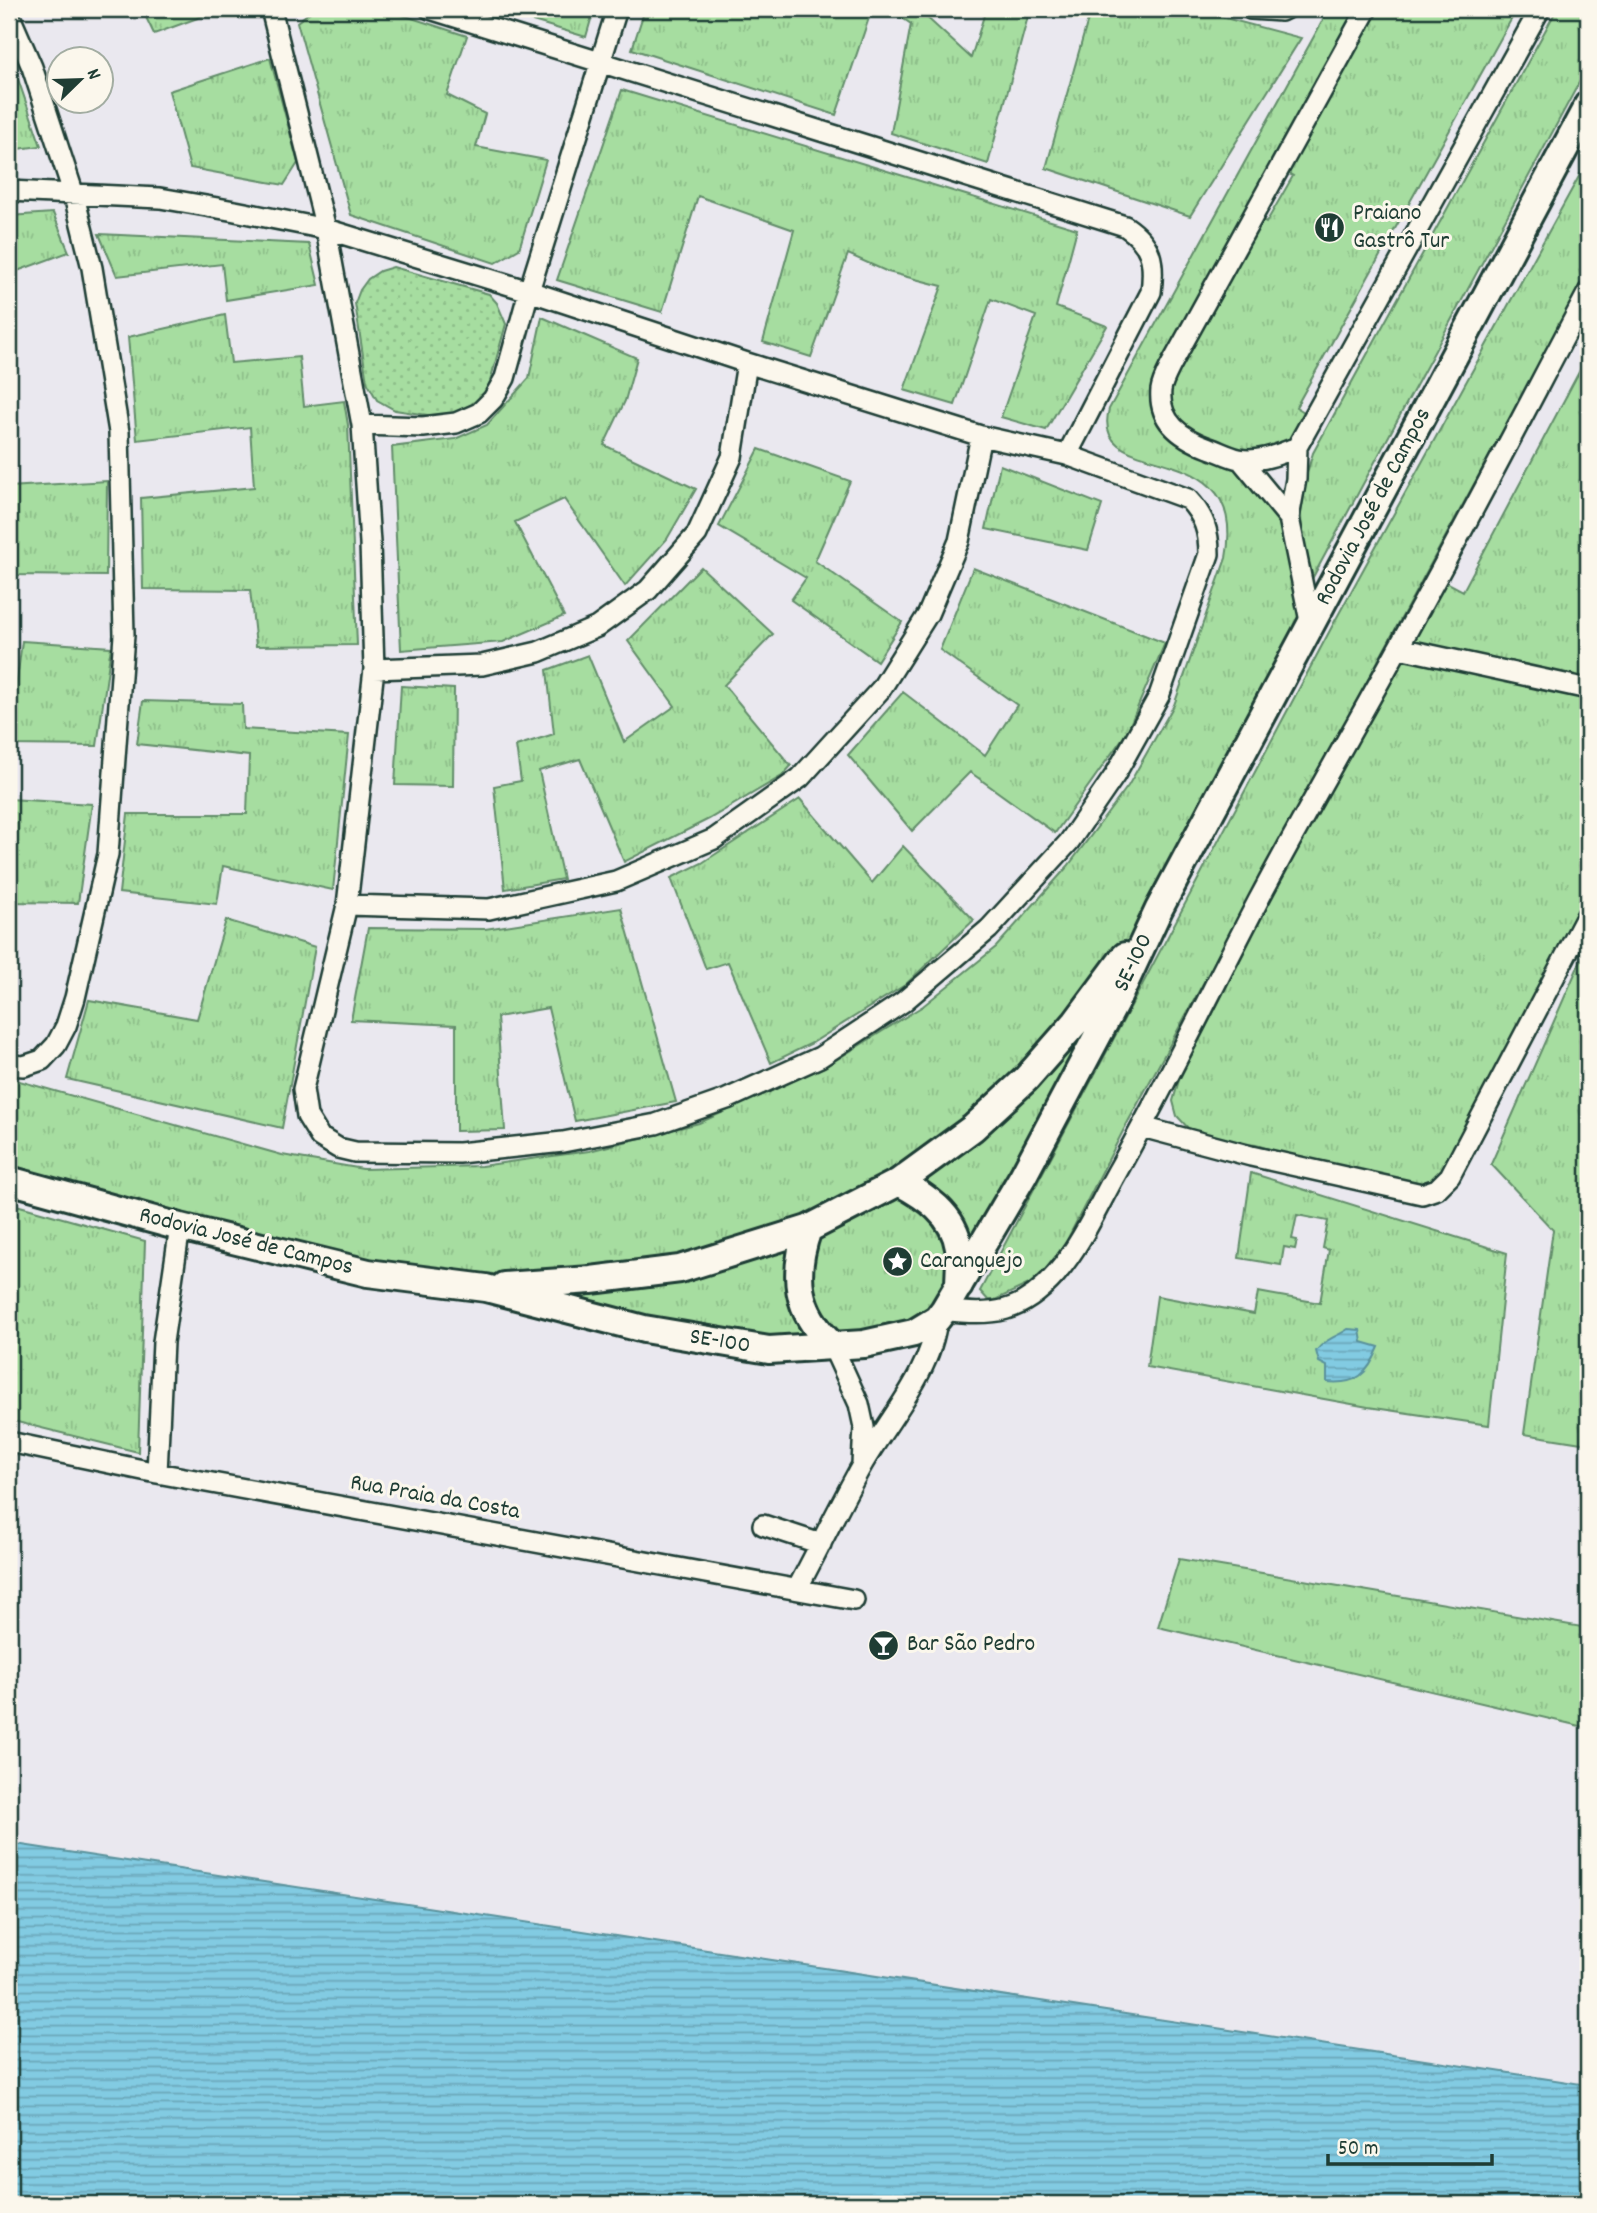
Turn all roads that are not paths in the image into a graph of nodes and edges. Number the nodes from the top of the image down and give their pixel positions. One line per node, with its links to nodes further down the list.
1 (271, 9): 13 (street)
2 (430, 9): 9 (street)
3 (617, 9): 9 (street)
4 (1251, 9): 5 (street)
5 (1285, 9)
6 (1367, 9): 21 (street)
7 (1540, 9): 19 (street)
8 (9, 14): 12 (street)
9 (600, 61): 14 (street); 20 (street)
10 (1588, 104): 23 (main road, Rodovia José de Campos)
11 (9, 191): 12 (street)
12 (73, 192): 13 (street); 30 (street)
13 (326, 229): 14 (street); 17 (street)
14 (529, 291): 16 (street); 17 (street)
15 (1588, 292): 24 (street)
16 (747, 363): 18 (street); 25 (street)
17 (362, 425): 25 (street)
18 (981, 436): 20 (street); 27 (street)
19 (1297, 447): 21 (street); 22 (street)
20 (1067, 455): 27 (street)
21 (1241, 460): 22 (street)
22 (1289, 518): 23 (street)
23 (1311, 626): 28 (main road, Rodovia José de Campos)
24 (1399, 648): 26 (street); 31 (street)
25 (374, 669): 27 (street)
26 (1588, 689)
27 (347, 905)
28 (1159, 909): 33 (main road, SE-100 / SE-100); 37 (main road, SE-100 / SE-100)
29 (1588, 913): 31 (street)
30 (9, 1065)
31 (1142, 1127): 38 (street)
32 (9, 1180): 34 (main road, Rodovia José de Campos / SE-100)
33 (899, 1182): 35 (main road, SE-100 / SE-100); 37 (main road)
34 (180, 1227): 36 (main road, Rodovia José de Campos / SE-100); 42 (street)
35 (808, 1229): 36 (main road, SE-100 / SE-100); 39 (main road)
36 (486, 1288): 39 (main road, SE-100 / SE-100)
37 (959, 1288): 38 (main road, SE-100 / SE-100)
38 (941, 1314): 39 (main road, SE-100 / SE-100); 41 (street)
39 (832, 1345): 41 (street)
40 (9, 1442): 42 (street, Rua Praia da Costa)
41 (862, 1466): 44 (street)
42 (157, 1473): 45 (street, Rua Praia da Costa)
43 (763, 1525): 44 (street)
44 (821, 1544): 45 (street)
45 (797, 1589): 46 (street, Rua Praia da Costa)
46 (854, 1600)

